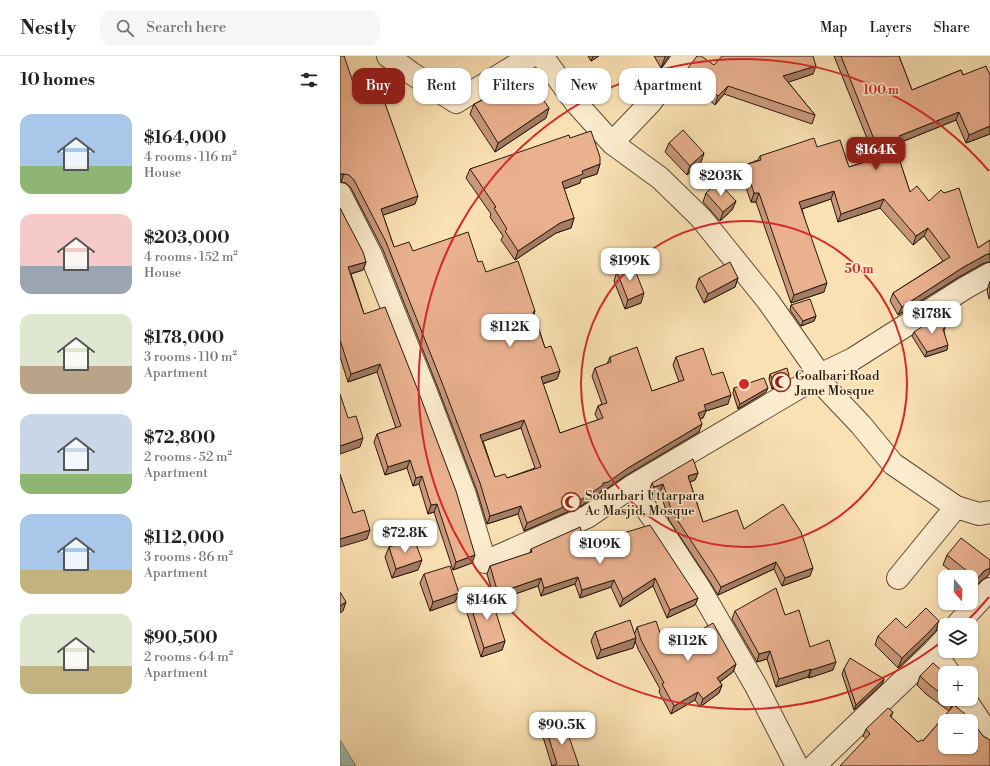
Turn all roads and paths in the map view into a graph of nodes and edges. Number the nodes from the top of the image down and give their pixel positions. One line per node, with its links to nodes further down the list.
1 (388, 56): 2 (street)
2 (531, 56)
3 (542, 56): 5 (street)
4 (685, 56): 5 (street)
5 (612, 143): 8 (street)
6 (340, 194): 9 (street)
7 (990, 274): 8 (street)
8 (820, 375): 9 (street); 10 (street)
9 (631, 487): 18 (street)
10 (956, 507): 11 (street); 12 (street)
11 (990, 512)
12 (898, 578)
13 (990, 589): 14 (street)
14 (963, 618)
15 (938, 647): 19 (street)
16 (970, 706): 17 (street)
17 (990, 735)
18 (797, 766)
19 (814, 766)

